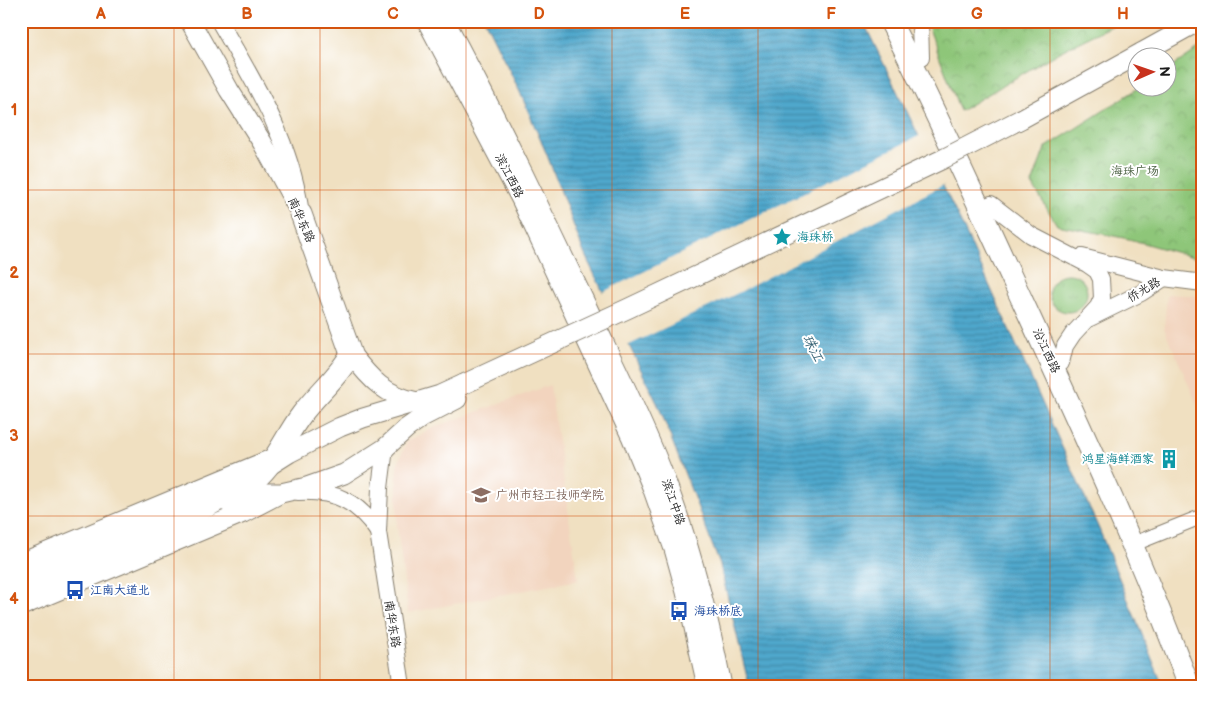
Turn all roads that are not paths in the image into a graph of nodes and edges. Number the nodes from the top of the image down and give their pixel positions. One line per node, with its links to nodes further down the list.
1 (190, 21): 15 (main road, 南华东路)
2 (220, 21): 15 (street)
3 (427, 21): 20 (main road, 滨江西路)
4 (445, 21): 20 (main road, 滨江西路)
5 (890, 21): 39 (main road, 沿江西路)
6 (902, 21): 12 (main road, 沿江西路)
7 (920, 21): 12 (street)
8 (1199, 21): 10 (main road)
9 (1203, 29): 11 (main road)
10 (1159, 48)
11 (1165, 48)
12 (921, 58): 14 (main road, 沿江西路)
13 (1126, 69): 23 (main road)
14 (991, 204): 16 (street); 22 (main road, 沿江西路)
15 (301, 214): 21 (main road, 南华东路)
16 (1070, 254): 17 (street); 19 (street)
17 (1164, 278): 18 (street, 侨光路); 19 (street, 侨光路)
18 (1203, 283)
19 (1088, 319): 22 (street)
20 (590, 330): 37 (main road, 滨江中路); 38 (main road, 滨江中路)
21 (351, 354): 24 (main road, 南华东路); 26 (main road)
22 (1061, 363): 31 (main road, 沿江西路)
23 (466, 388): 24 (main road); 25 (main road)
24 (417, 402): 26 (main road)
25 (385, 448): 27 (main road); 29 (street, 南华东路)
26 (277, 459): 30 (main road); 32 (main road); 33 (main road)
27 (281, 493): 29 (street); 30 (main road); 35 (main road)
28 (1203, 516): 31 (street)
29 (378, 532): 36 (street, 南华东路)
30 (151, 538): 34 (main road)
31 (1142, 541): 40 (main road, 沿江西路)
32 (21, 563)
33 (21, 578)
34 (21, 592)
35 (21, 606)
36 (402, 686)
37 (707, 686)
38 (722, 686)
39 (1189, 686)
40 (1199, 686)

